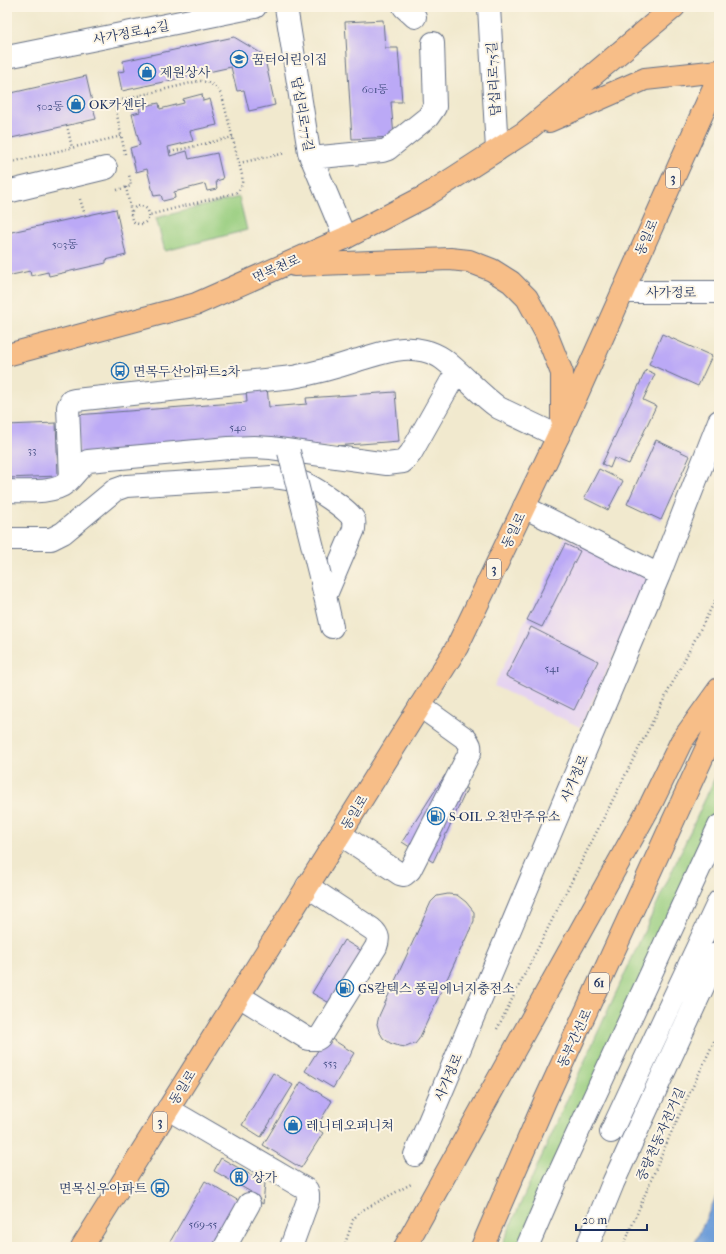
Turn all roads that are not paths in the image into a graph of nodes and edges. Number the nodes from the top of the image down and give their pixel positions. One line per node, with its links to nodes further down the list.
1 (255, 7): 6 (street, 사가정로42길)
2 (286, 7): 11 (street, 답십리로77길)
3 (488, 7): 10 (street, 답십리로75길)
4 (674, 7): 9 (main road)
5 (433, 43): 11 (street)
6 (7, 57)
7 (719, 71): 9 (main road)
8 (719, 76): 16 (main road, 동일로 / 3)
9 (524, 132): 10 (main road, 면목천로)
10 (497, 150): 14 (main road, 면목천로)
11 (311, 158): 14 (street, 답십리로77길)
12 (106, 168): 13 (street)
13 (7, 192)
14 (345, 238): 15 (main road, 면목천로)
15 (282, 266): 18 (main road, 면목천로); 21 (main road)
16 (625, 286): 17 (street, 사가정로); 21 (main road, 동일로 / 3)
17 (719, 292)
18 (7, 355)
19 (457, 371): 21 (street); 22 (street); 23 (street)
20 (719, 421): 27 (street, 사가정로)
21 (560, 432): 25 (main road, 동일로 / 3)
22 (289, 452): 23 (street); 28 (street, bridge)
23 (71, 478): 24 (street)
24 (7, 491)
25 (524, 507): 27 (street, 동일로); 31 (main road, 동일로 / 3)
26 (7, 539): 28 (street)
27 (659, 575): 42 (street, 사가정로)
28 (325, 597): 29 (street)
29 (332, 627)
30 (719, 689): 47 (main road)
31 (420, 706): 34 (main road, 동일로 / 3); 34 (street)
32 (719, 721): 48 (main road, 동부간선로 / 61)
33 (719, 826): 35 (street)
34 (340, 834): 36 (main road, 동일로 / 3)
35 (711, 866): 40 (street)
36 (307, 886): 39 (main road, 동일로 / 3); 39 (street)
37 (719, 902): 40 (street)
38 (719, 952): 50 (street)
39 (239, 996): 41 (main road, 동일로 / 3)
40 (618, 1061): 49 (street)
41 (168, 1109): 44 (main road, 동일로 / 3); 46 (street, 동일로)
42 (415, 1155)
43 (250, 1204): 45 (street)
44 (82, 1247)
45 (225, 1247)
46 (291, 1247)
47 (405, 1247)
48 (482, 1247)
49 (527, 1247)
50 (587, 1247)

